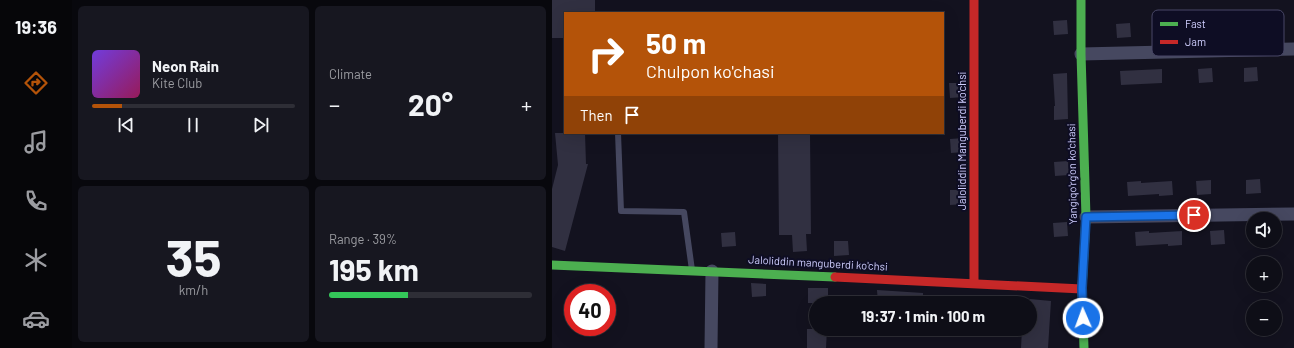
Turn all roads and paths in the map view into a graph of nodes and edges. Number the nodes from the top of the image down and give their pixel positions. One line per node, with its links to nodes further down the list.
1 (974, 0): 13 (street, Jaloliddin Manguberdi ko'chsi)
2 (1081, 0): 6 (street, Yangiqo'rg'on ko'chasi)
3 (1284, 49): 4 (street)
4 (1294, 49)
5 (1152, 52): 6 (street)
6 (1081, 54): 9 (street, Yangiqo'rg'on ko'chasi)
7 (618, 134): 12 (lane)
8 (1294, 214): 9 (street)
9 (1086, 217): 14 (street, Yangiqo'rg'on ko'chasi)
10 (552, 265): 12 (street, Jaloliddin manguberdi ko'chsi)
11 (712, 270): 12 (street, Jaloliddin manguberdi ko'chsi); 13 (street, Jaloliddin manguberdi ko'chsi); 15 (street)
12 (693, 271)
13 (974, 282): 14 (street, Jaloliddin manguberdi ko'chsi)
14 (1082, 288): 16 (street, Yangiqo'rg'on ko'chasi)
15 (711, 348)
16 (1084, 348)

